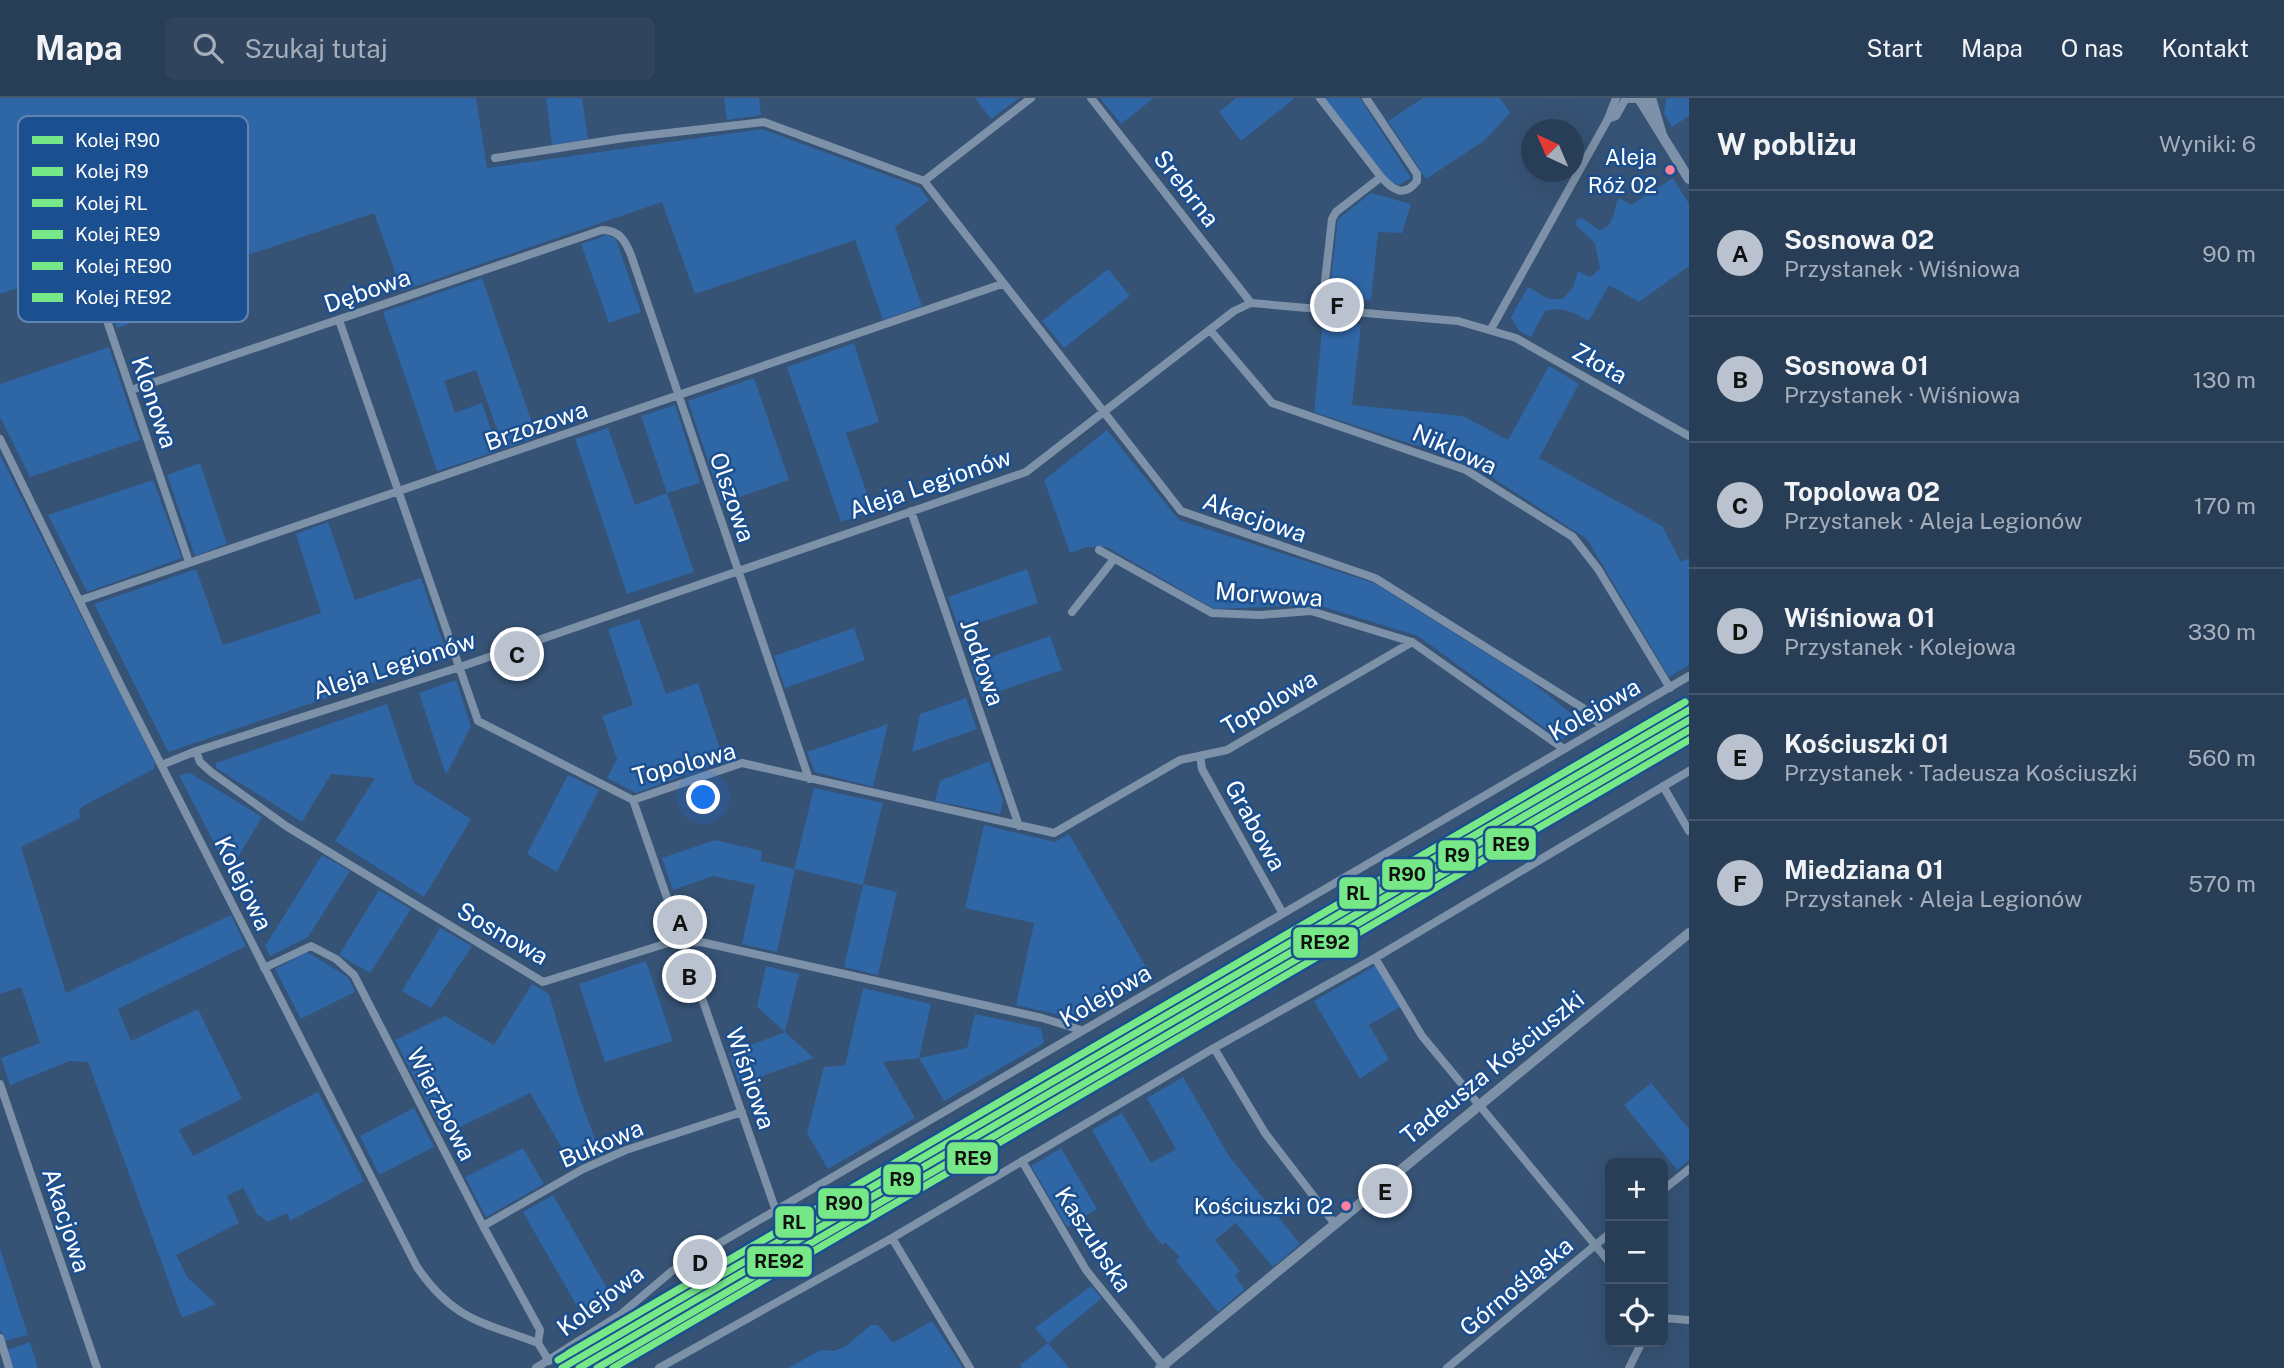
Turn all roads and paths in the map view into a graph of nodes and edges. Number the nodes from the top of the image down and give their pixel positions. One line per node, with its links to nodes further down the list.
1 (1031, 98): 12 (street)
2 (1091, 98): 15 (street, Srebrna)
3 (1320, 98): 10 (street)
4 (1366, 98): 10 (street)
5 (1616, 98): 8 (street)
6 (1627, 98): 7 (street); 8 (street)
7 (1646, 99): 11 (street)
8 (1608, 119): 19 (street)
9 (495, 158): 12 (street)
10 (1381, 177): 16 (street)
11 (1689, 179)
12 (923, 181): 14 (street, Akacjowa)
13 (615, 232): 17 (street, Dębowa); 22 (street, Olszowa)
14 (1002, 284): 22 (street, Brzozowa); 23 (street, Akacjowa)
15 (1251, 303): 16 (street); 20 (street, Aleja Legionów)
16 (1322, 308): 19 (street)
17 (339, 320): 21 (street, Dębowa); 26 (street, Topolowa)
18 (108, 322): 21 (street, Klonowa)
19 (1491, 329): 24 (street, Złota)
20 (1210, 330): 23 (street, Aleja Legionów); 37 (street, Niklowa)
21 (131, 390): 30 (street, Klonowa)
22 (678, 397): 26 (street, Brzozowa); 31 (street, Olszowa)
23 (1105, 412): 27 (street, Aleja Legionów); 38 (street, Akacjowa)
24 (1689, 436)
25 (0, 439): 32 (street, Kolejowa)
26 (398, 492): 30 (street, Brzozowa); 35 (street, Topolowa)
27 (911, 511): 31 (street, Aleja Legionów); 47 (street, Jodłowa)
28 (1099, 550): 29 (street, Morwowa)
29 (1114, 559): 33 (street); 34 (street, Morwowa)
30 (189, 562): 32 (street, Brzozowa)
31 (738, 571): 35 (street, Aleja Legionów); 44 (street, Olszowa)
32 (81, 600): 42 (street, Kolejowa)
33 (1072, 612)
34 (1412, 642): 39 (street, Morwowa); 41 (street, Topolowa)
35 (460, 667): 40 (street, Aleja Legionów); 46 (street, Topolowa)
36 (1689, 676): 37 (street, Kolejowa)
37 (1670, 688): 38 (street, Kolejowa)
38 (1602, 727): 39 (street, Kolejowa)
39 (1564, 749): 49 (street, Kolejowa)
40 (195, 751): 42 (street, Aleja Legionów); 51 (street, Sosnowa)
41 (1200, 756): 47 (street, Topolowa); 49 (street, Grabowa)
42 (163, 765): 53 (street, Kolejowa)
43 (1689, 771): 45 (street)
44 (809, 779): 46 (street, Topolowa); 47 (street, Topolowa)
45 (1663, 786): 48 (street); 52 (street)
46 (633, 800): 51 (street, Wiśniowa)
47 (1019, 826)
48 (1689, 831)
49 (1282, 912): 54 (street, Kolejowa)
50 (1689, 933): 57 (street, Tadeusza Kościuszki)
51 (683, 942): 54 (street, Sosnowa); 58 (street, Wiśniowa)
52 (1375, 958): 55 (street); 57 (street)
53 (264, 968): 64 (street, Wierzbowa); 72 (street, Kolejowa)
54 (1081, 1030): 62 (street, Kolejowa)
55 (1214, 1048): 59 (street); 63 (street)
56 (0, 1084): 77 (street, Akacjowa)
57 (1479, 1105): 63 (street, Tadeusza Kościuszki); 67 (street)
58 (742, 1112): 62 (street, Wiśniowa); 64 (street, Bukowa)
59 (1022, 1161): 66 (street); 75 (street, Kaszubska)
60 (1689, 1169): 61 (street)
61 (1668, 1186)
62 (776, 1210): 74 (street, Kolejowa)
63 (1335, 1224): 75 (street, Tadeusza Kościuszki)
64 (483, 1226): 72 (street, Wierzbowa)
65 (1605, 1237): 67 (street, Górnośląska)
66 (892, 1238): 79 (street); 80 (street)
67 (1596, 1245): 68 (street); 81 (street, Górnośląska)
68 (1605, 1257)
69 (1668, 1318): 70 (street)
70 (1689, 1320)
71 (0, 1338): 76 (street)
72 (538, 1343): 74 (street, Kolejowa)
73 (1640, 1347): 82 (street)
74 (548, 1361): 78 (street, Kolejowa)
75 (1163, 1367)
76 (9, 1368)
77 (97, 1368)
78 (536, 1368)
79 (659, 1368)
80 (970, 1368)
81 (1447, 1368)
82 (1629, 1368)

